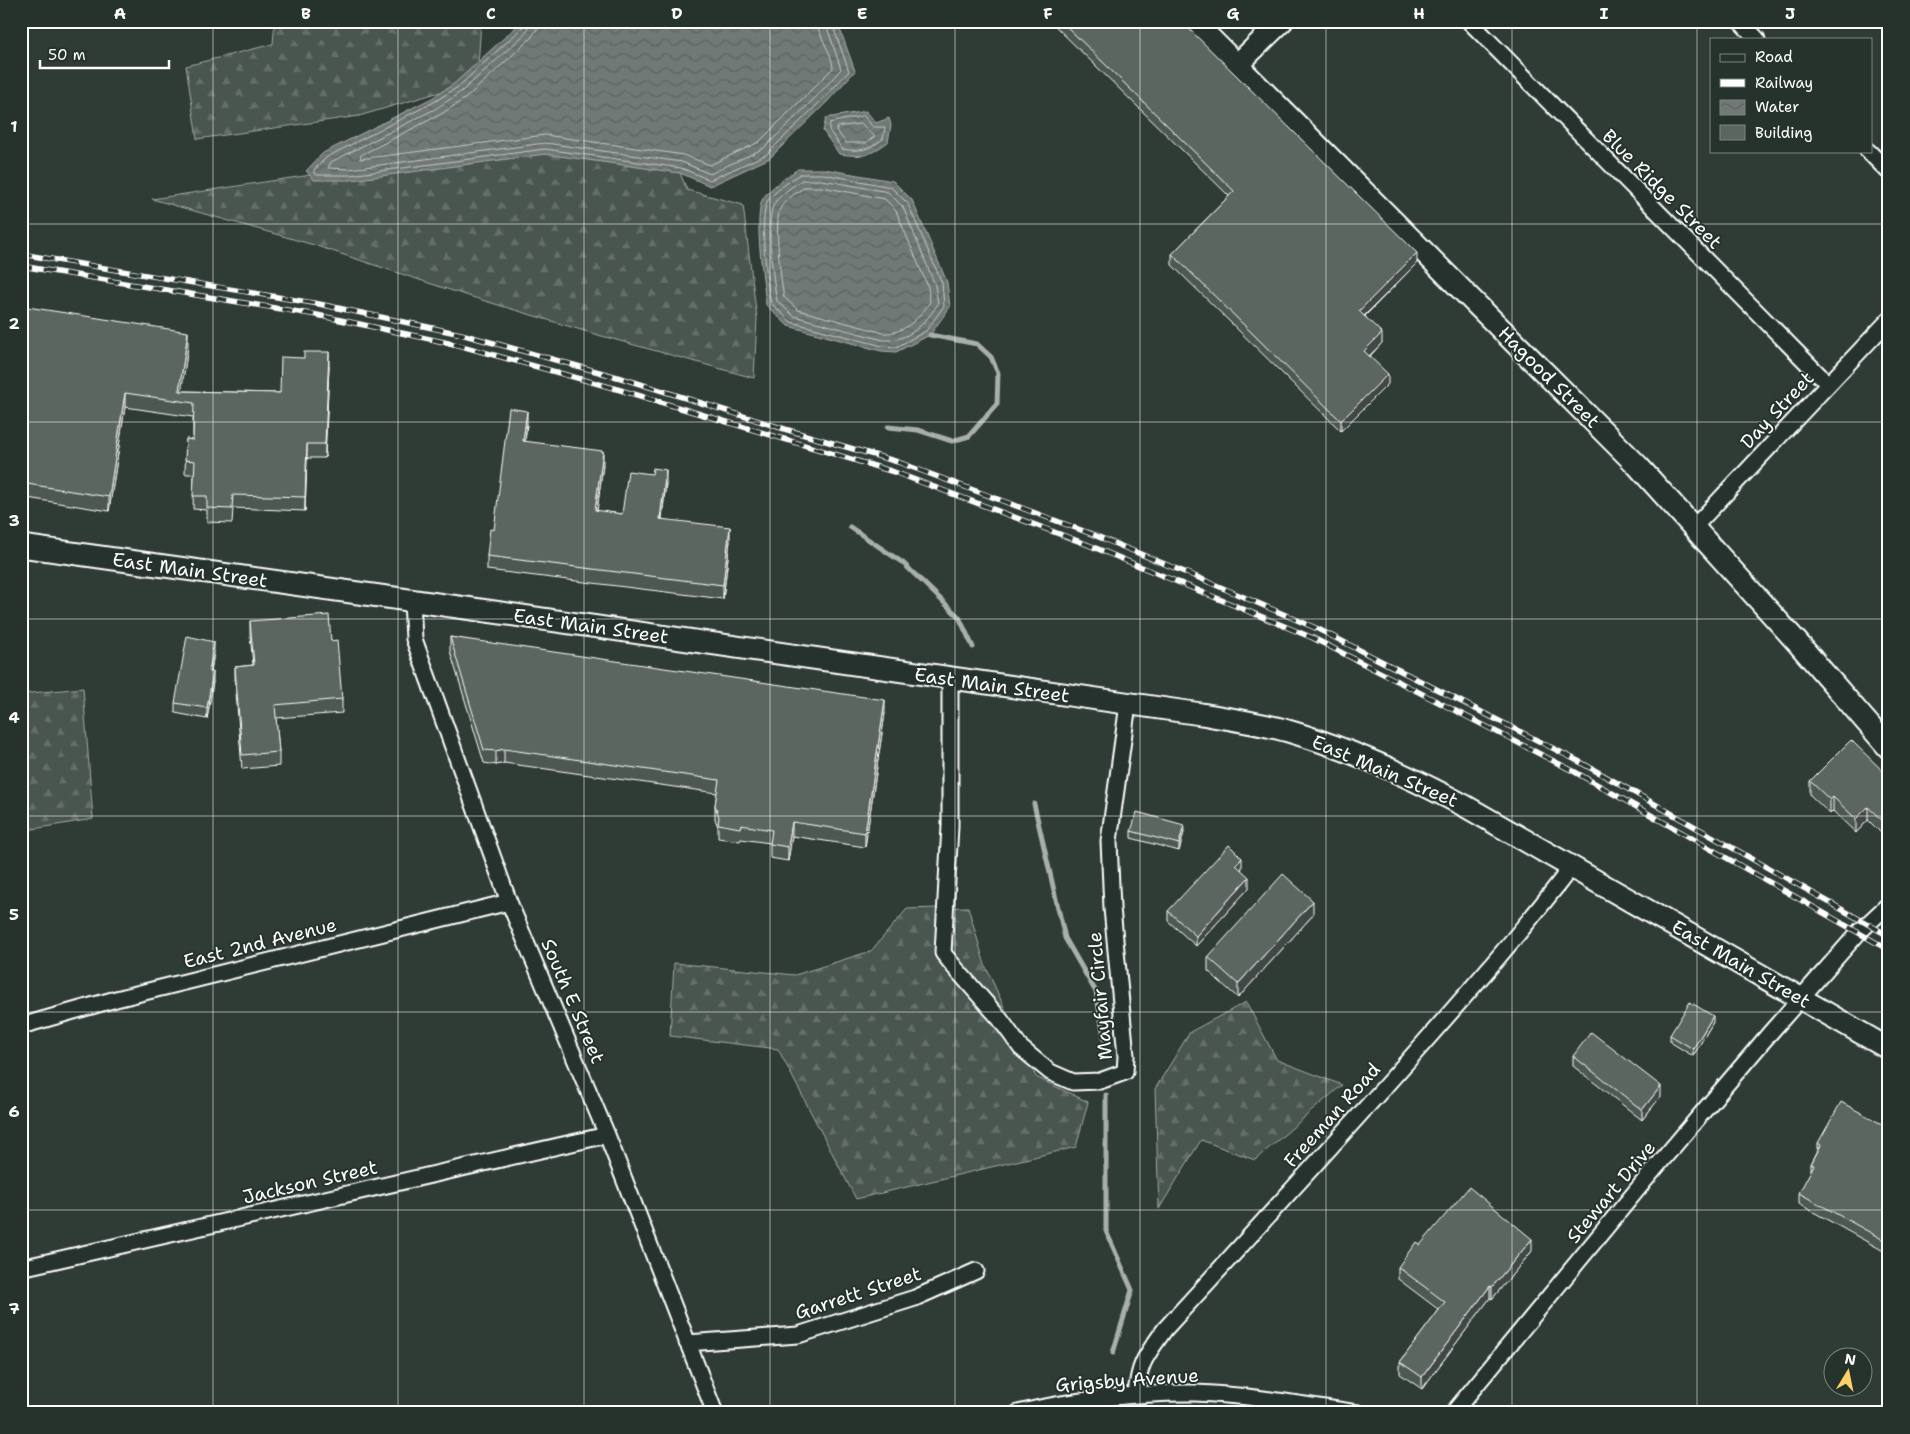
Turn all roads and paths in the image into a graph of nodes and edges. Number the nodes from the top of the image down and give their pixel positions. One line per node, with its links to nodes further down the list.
1 (1192, 21): 6 (main road, Hagood Street)
2 (1282, 21): 6 (main road)
3 (1469, 21): 10 (street, Blue Ridge Street)
4 (1740, 21): 5 (street)
5 (1756, 38)
6 (1237, 65): 11 (main road, Hagood Street)
7 (1869, 152): 8 (street)
8 (1889, 172)
9 (1889, 320): 10 (street, Day Street)
10 (1828, 384): 11 (street, Day Street)
11 (1694, 527): 16 (main road, Hagood Street)
12 (21, 546): 13 (main road, East Main Street)
13 (412, 600): 14 (main road, East Main Street); 18 (street, South E Street)
14 (950, 679): 15 (main road, East Main Street); 15 (street, Mayfair Circle)
15 (1128, 704): 17 (main road, East Main Street)
16 (1889, 748)
17 (1572, 866): 20 (main road, East Main Street); 27 (street, Freeman Road)
18 (509, 902): 21 (street, East 2nd Avenue); 23 (street, South E Street)
19 (1889, 904): 20 (street, Stewart Drive)
20 (1802, 998): 22 (main road, East Main Street); 31 (street, Stewart Drive)
21 (21, 1026)
22 (1889, 1049)
23 (607, 1135): 24 (street, Jackson Street); 26 (street, South E Street)
24 (21, 1268)
25 (976, 1271): 26 (street, Garrett Street)
26 (687, 1343): 28 (street, South E Street)
27 (1136, 1396): 29 (street, Grigsby Avenue); 30 (street, Grigsby Avenue)
28 (715, 1413)
29 (1018, 1413)
30 (1358, 1413)
31 (1453, 1413)

